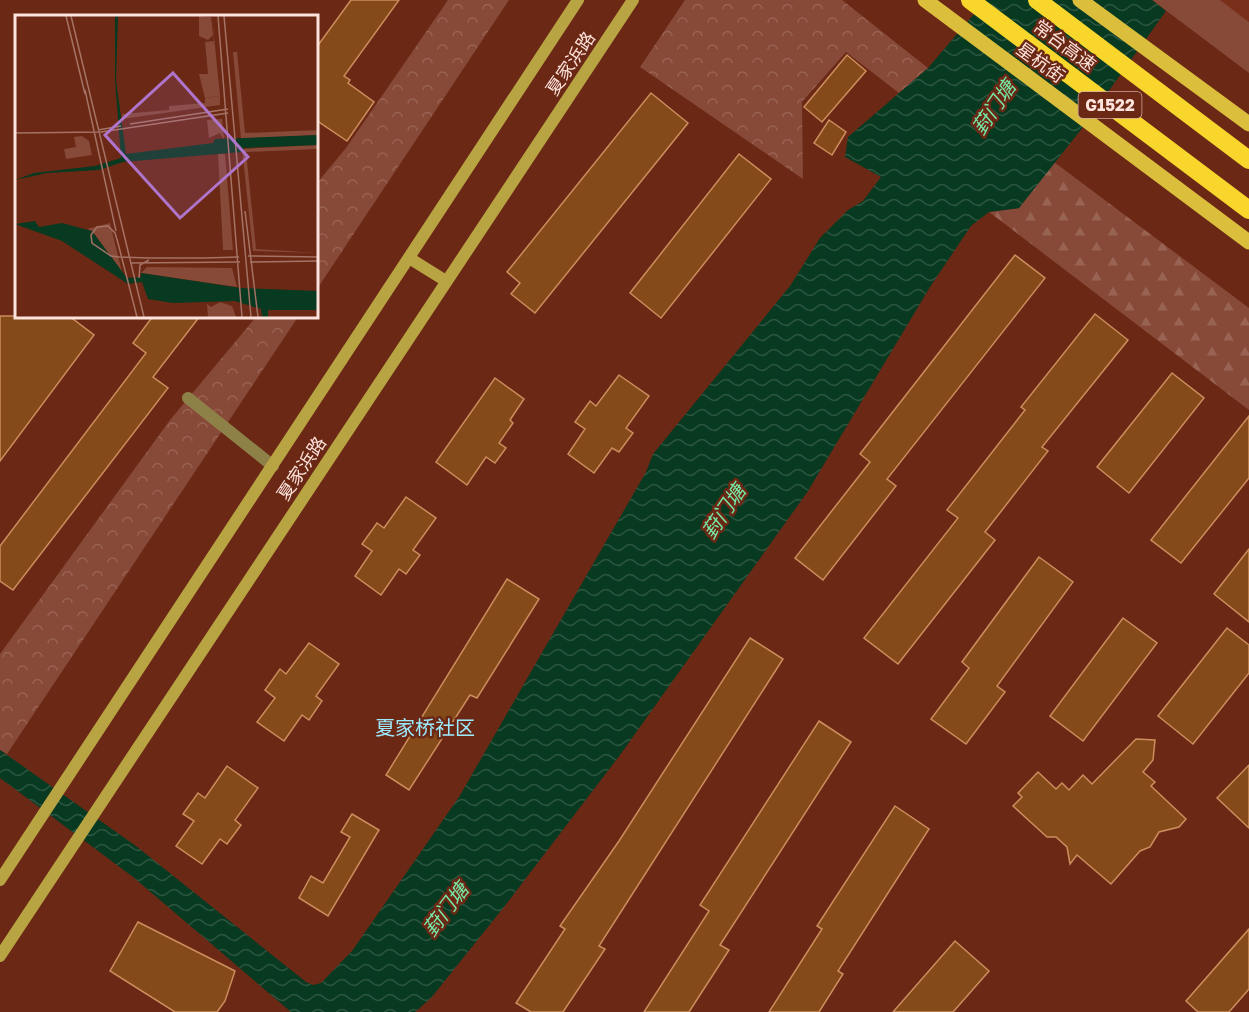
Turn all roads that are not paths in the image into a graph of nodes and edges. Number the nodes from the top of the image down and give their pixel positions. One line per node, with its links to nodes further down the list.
1 (578, 0): 11 (main road, 夏家浜路)
2 (633, 0): 12 (main road, 夏家浜路)
3 (926, 0): 10 (main road, 星杭街)
4 (970, 0): 9 (highway, 常台高速 / G1522)
5 (1037, 0): 8 (highway, 常台高速 / G1522)
6 (1080, 0): 7 (main road)
7 (1249, 124)
8 (1249, 160)
9 (1249, 210)
10 (1249, 242)
11 (409, 258): 12 (main road); 14 (main road, 夏家浜路)
12 (446, 281): 16 (main road, 夏家浜路)
13 (188, 398): 14 (street)
14 (273, 466): 15 (main road, 夏家浜路)
15 (0, 880)
16 (0, 956)

